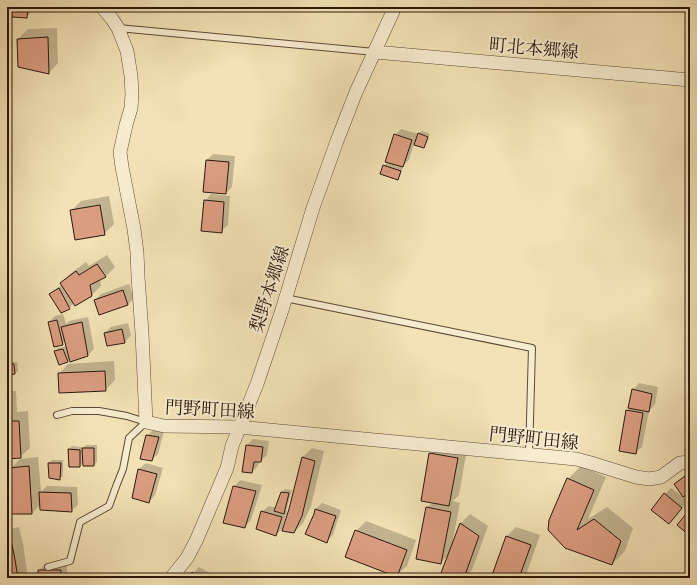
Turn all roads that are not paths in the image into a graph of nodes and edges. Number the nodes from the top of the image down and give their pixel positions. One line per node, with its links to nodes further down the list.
1 (102, 7): 3 (street, 門野町田線)
2 (395, 7): 4 (street, 梨野本郷線)
3 (118, 28): 4 (lane); 8 (street, 門野町田線)
4 (375, 52): 5 (street, 町北本郷線); 6 (street, 梨野本郷線)
5 (690, 80)
6 (285, 298): 9 (street, 梨野本郷線); 10 (lane)
7 (57, 415): 8 (lane)
8 (146, 422): 9 (street, 門野町田線); 12 (lane)
9 (239, 427): 10 (street, 門野町田線); 13 (street, 梨野本郷線)
10 (529, 455): 11 (street, 門野町田線)
11 (690, 462)
12 (48, 568)
13 (170, 578)

